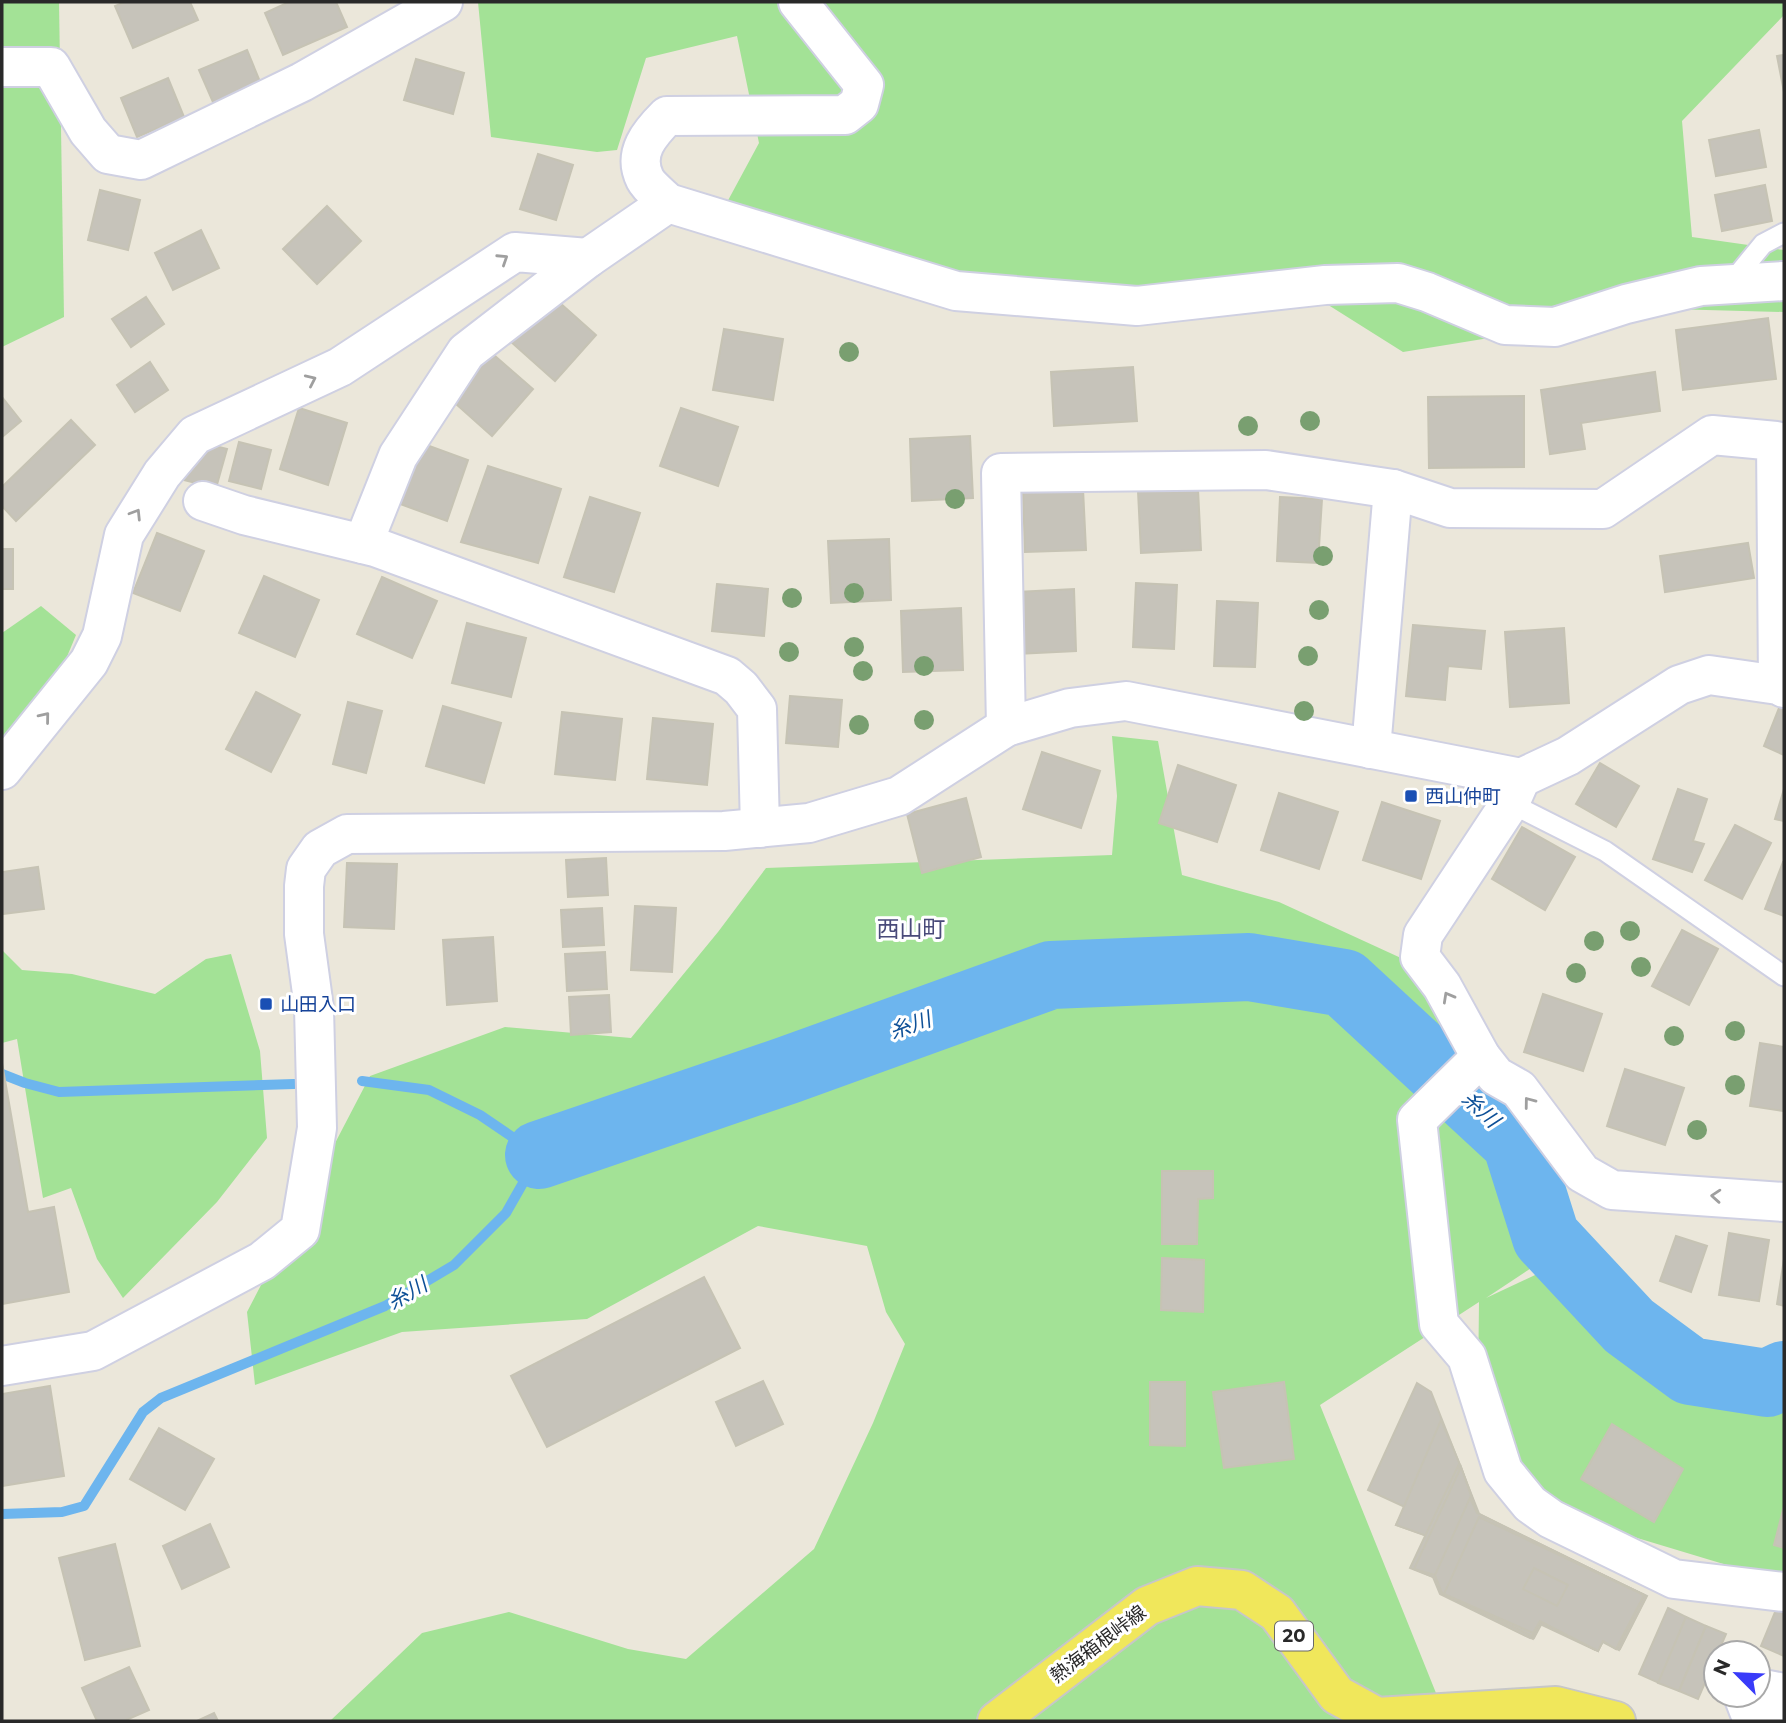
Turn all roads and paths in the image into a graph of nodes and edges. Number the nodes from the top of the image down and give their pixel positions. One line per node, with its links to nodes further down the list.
1 (443, 2): 3 (street)
2 (797, 2): 4 (street)
3 (2, 67)
4 (668, 203): 6 (street); 8 (street)
5 (1784, 233): 8 (lane)
6 (588, 258): 12 (street); 16 (street, one-way to 6)
7 (1784, 281): 8 (street)
8 (1730, 284)
9 (1780, 442): 10 (street); 13 (street)
10 (1393, 489): 14 (street); 15 (street)
11 (203, 501): 12 (street)
12 (363, 544): 18 (street)
13 (1781, 686): 17 (street)
14 (1006, 727): 15 (street); 18 (street)
15 (1371, 749): 17 (street)
16 (2, 770)
17 (1515, 790): 19 (lane); 20 (street, one-way to 17)
18 (760, 828): 22 (street)
19 (1784, 976)
20 (1481, 1057): 21 (street, one-way to 20); 23 (street)
21 (1784, 1202)
22 (2, 1366)
23 (1784, 1592)
24 (1748, 1709): 27 (street)
25 (996, 1721): 26 (main road, 熱海箱根峠線 / 20)
26 (1616, 1721)
27 (1770, 1721)

